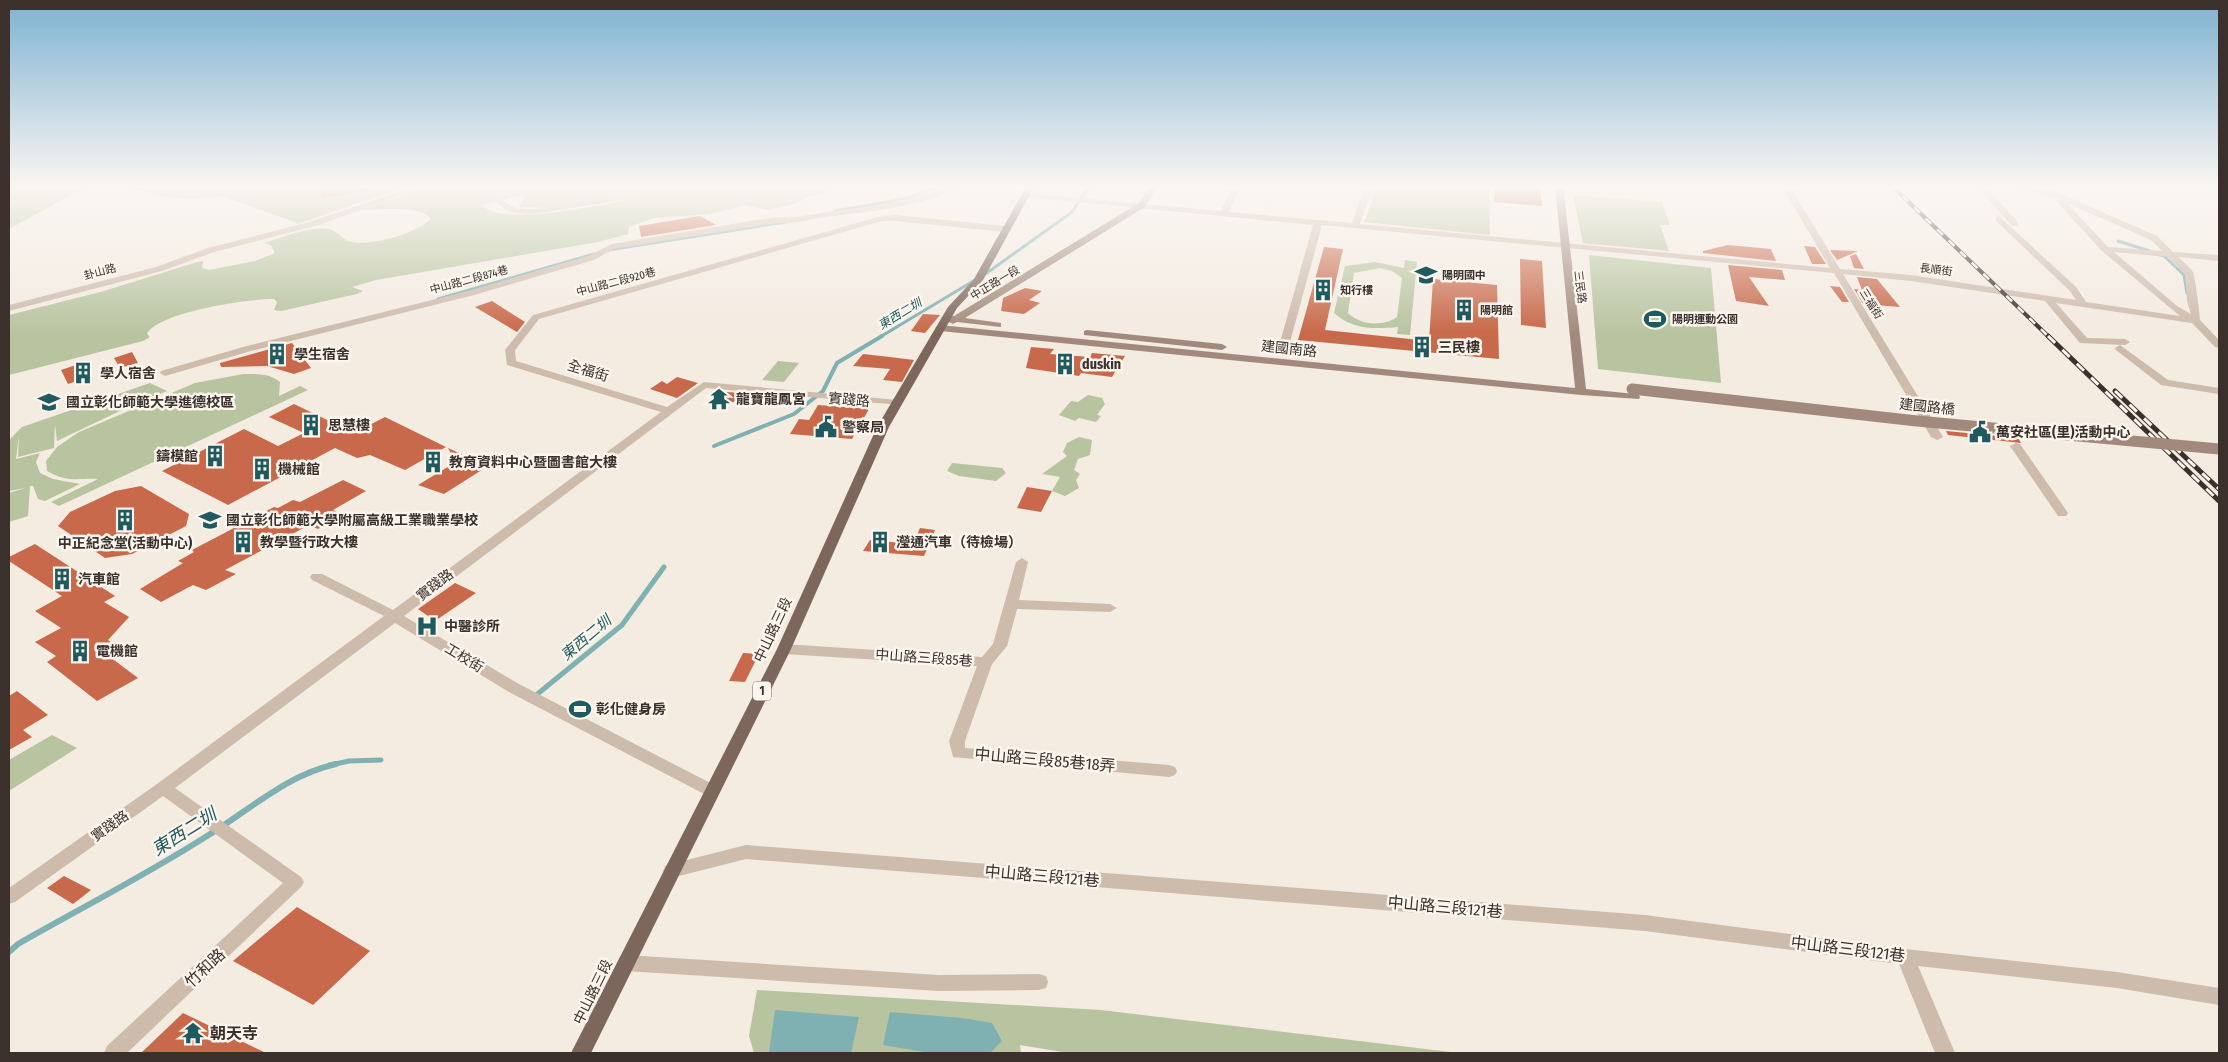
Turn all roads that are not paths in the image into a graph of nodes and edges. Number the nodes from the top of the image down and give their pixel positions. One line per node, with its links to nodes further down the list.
1 (271, 235): 20 (street, 卦山路)
2 (696, 235): 26 (street, 中山路二段874巷)
3 (829, 235): 24 (street, 中山路二段920巷)
4 (1003, 235): 22 (main road, 1)
5 (1094, 235): 22 (street, 中正路一段)
6 (1315, 235): 25 (street)
7 (1443, 235): 13 (street, 長順街)
8 (1563, 235): 13 (street, 三民路)
9 (1814, 235): 17 (street, 三福街)
10 (2015, 235): 19 (street)
11 (2092, 235): 14 (street)
12 (2148, 235): 15 (street)
13 (1564, 245): 17 (street, 長順街); 27 (street, 三民路)
14 (2105, 249): 15 (street); 21 (street)
15 (2165, 253): 16 (street); 21 (street)
16 (2219, 258)
17 (1835, 271): 18 (street, 長順街); 32 (street, 三福街)
18 (2048, 299): 19 (street, 長順街); 28 (street)
19 (2083, 304): 21 (street, 長順街)
20 (9, 308)
21 (2195, 320): 23 (street)
22 (948, 322): 25 (street, 建國南路); 27 (street, 建國南路); 30 (main road, 中山路三段 / 1)
23 (2219, 345)
24 (510, 350): 31 (street, 全福街)
25 (1282, 353): 27 (street, 建國南路)
26 (165, 373)
27 (1581, 388): 29 (street, 建國南路)
28 (2219, 391)
29 (1634, 393): 34 (street, 建國路橋, bridge); 35 (street, 建國路橋)
30 (897, 403): 31 (street, 實踐路); 42 (main road, 中山路三段 / 1)
31 (669, 411): 41 (street, 實踐路)
32 (1937, 437)
33 (2016, 446): 36 (street)
34 (2219, 449)
35 (2219, 458)
36 (2062, 513)
37 (1022, 562): 39 (street, 中山路三段85巷)
38 (317, 577): 41 (street, 工校街)
39 (1010, 604): 40 (street); 43 (street, 中山路三段85巷)
40 (1110, 608)
41 (394, 616): 45 (street, 實踐路); 46 (street, 工校街)
42 (784, 649): 43 (street, 中山路三段85巷); 46 (main road, 中山路三段 / 1)
43 (986, 662): 44 (street, 中山路三段85巷18弄)
44 (1169, 771)
45 (163, 788): 48 (street, 實踐路); 53 (street, 竹和路)
46 (712, 791): 47 (main road, 中山路三段 / 1)
47 (670, 871): 49 (street, 中山路三段121巷); 50 (main road, 中山路三段 / 1)
48 (9, 897)
49 (1905, 957): 52 (street, 中山路三段121巷); 55 (street)
50 (626, 963): 51 (street); 54 (main road, 中山路三段 / 1)
51 (1039, 982)
52 (2219, 998)
53 (114, 1053)
54 (581, 1053)
55 (1945, 1053)

